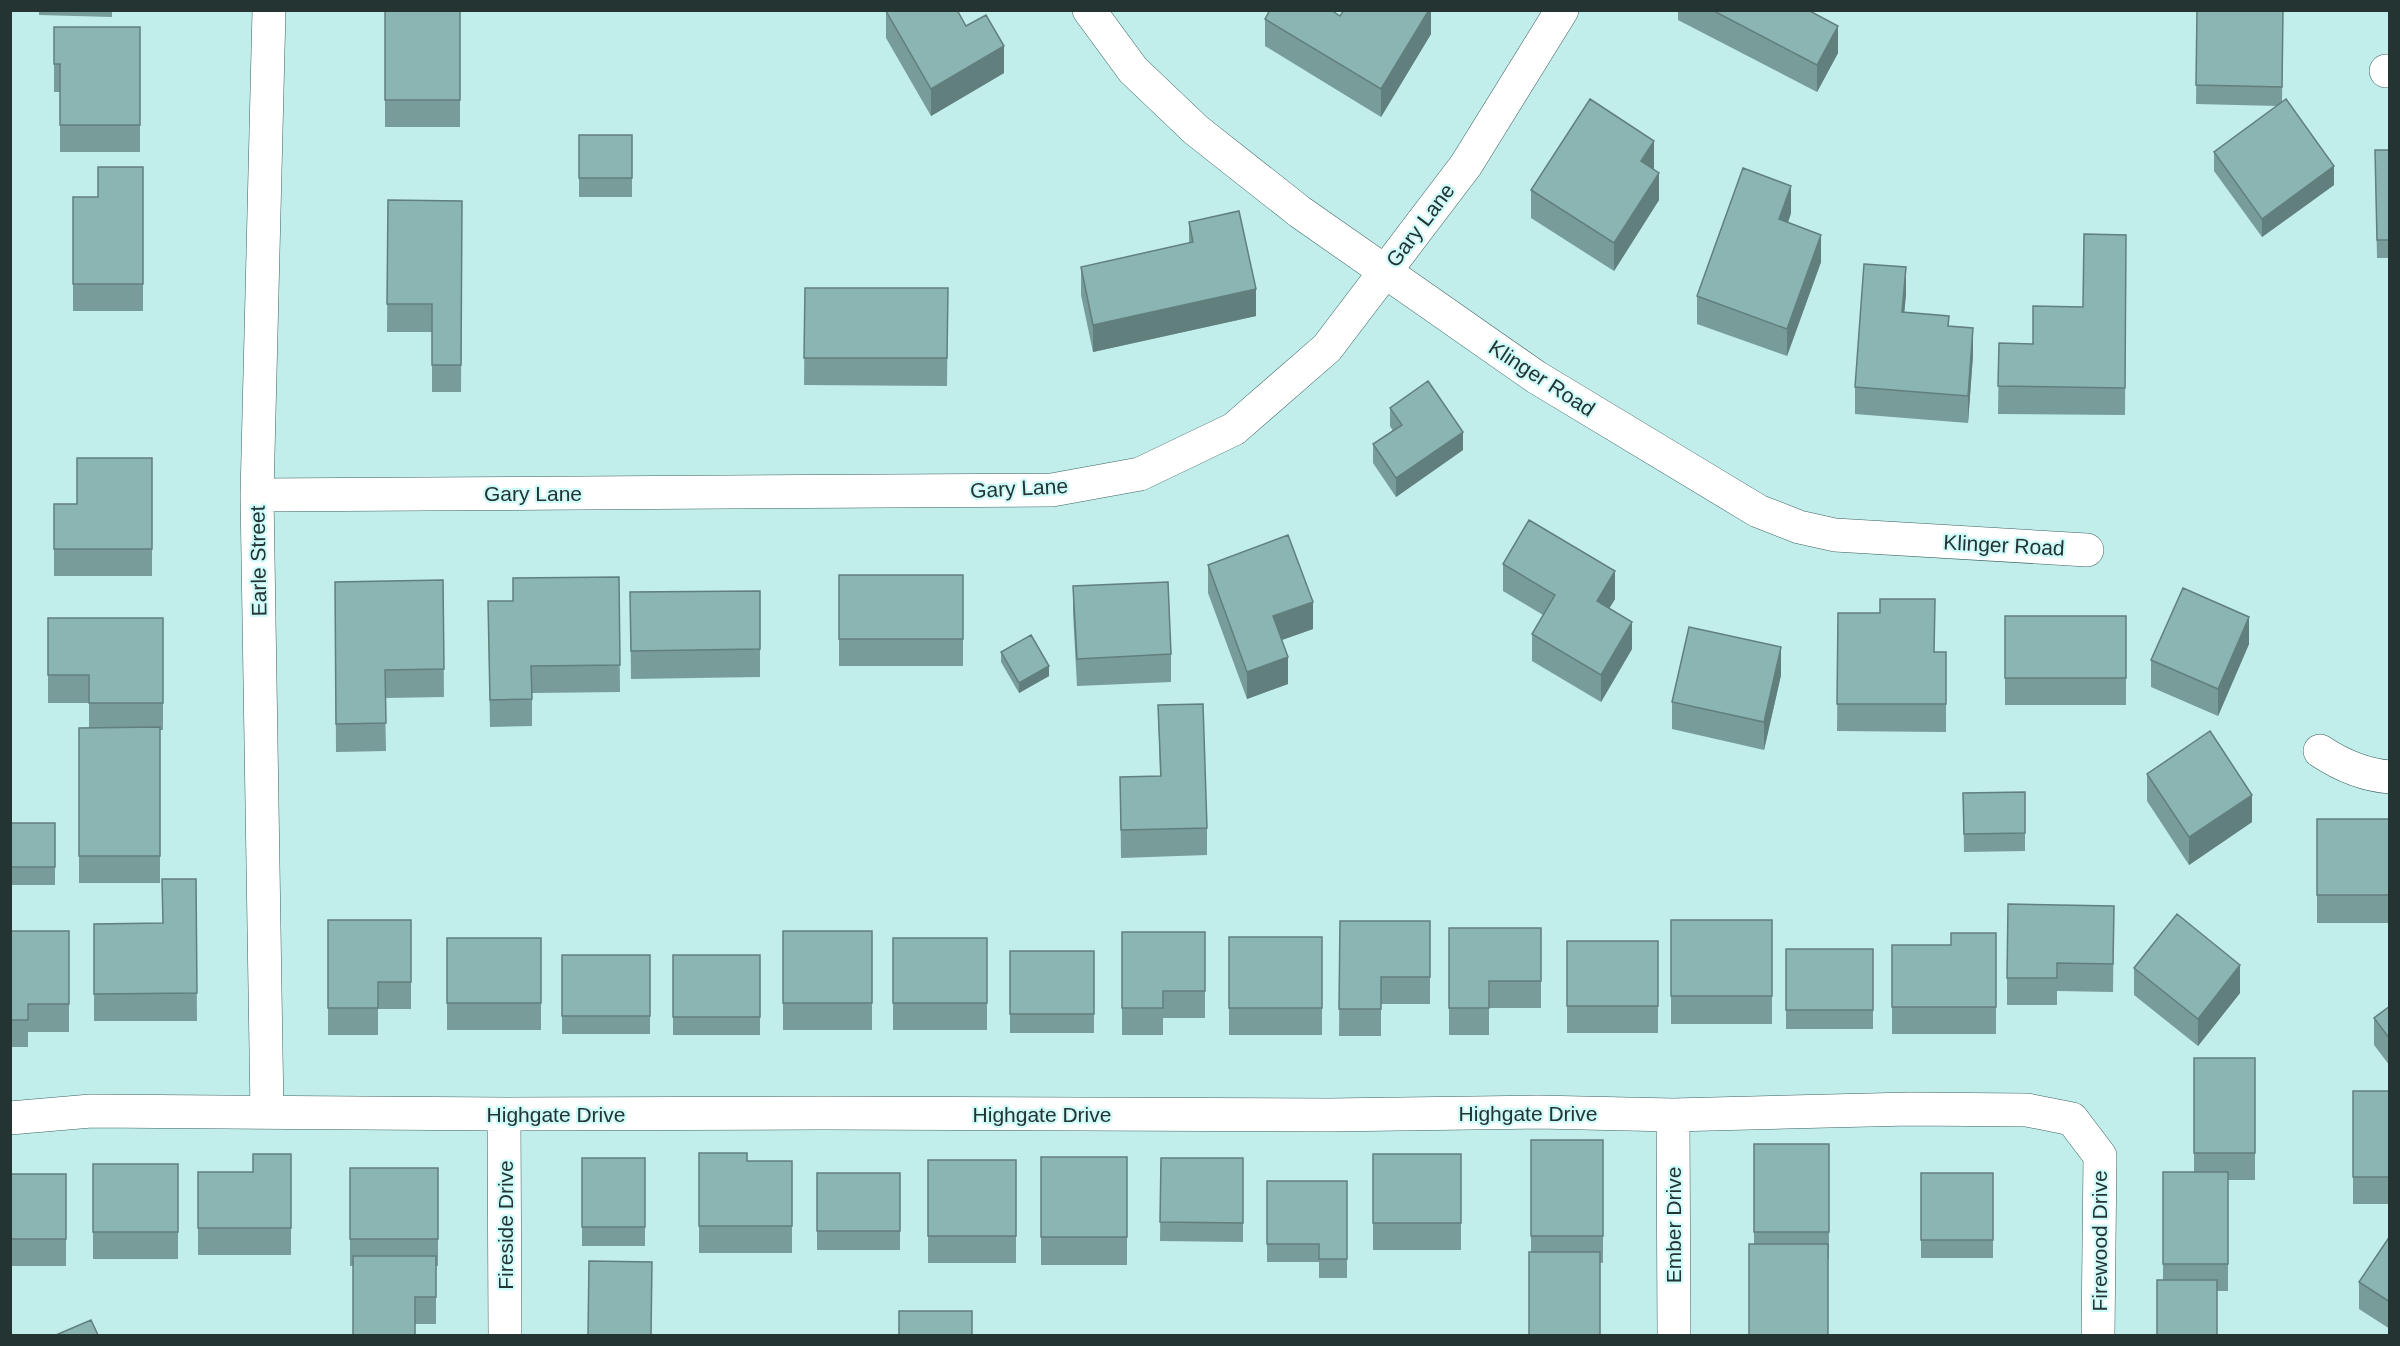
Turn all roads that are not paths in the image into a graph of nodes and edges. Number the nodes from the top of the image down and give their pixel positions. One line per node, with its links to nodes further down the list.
1 (269, 10): 5 (street, Earle Street)
2 (1089, 10): 4 (street, Klinger Road)
3 (1562, 10): 4 (street, Gary Lane)
4 (1385, 272): 5 (street, Gary Lane); 6 (street, Klinger Road)
5 (257, 495): 9 (street, Earle Street)
6 (2087, 550)
7 (2320, 751): 8 (street)
8 (2390, 777)
9 (267, 1112): 10 (street, Highgate Drive); 12 (street, Highgate Drive)
10 (504, 1114): 11 (street, Highgate Drive); 14 (street, Fireside Drive)
11 (1673, 1115): 13 (street, Highgate Drive); 15 (street, Ember Drive)
12 (10, 1118)
13 (2072, 1119): 16 (street, Firewood Drive)
14 (505, 1335)
15 (1674, 1335)
16 (2098, 1335)

